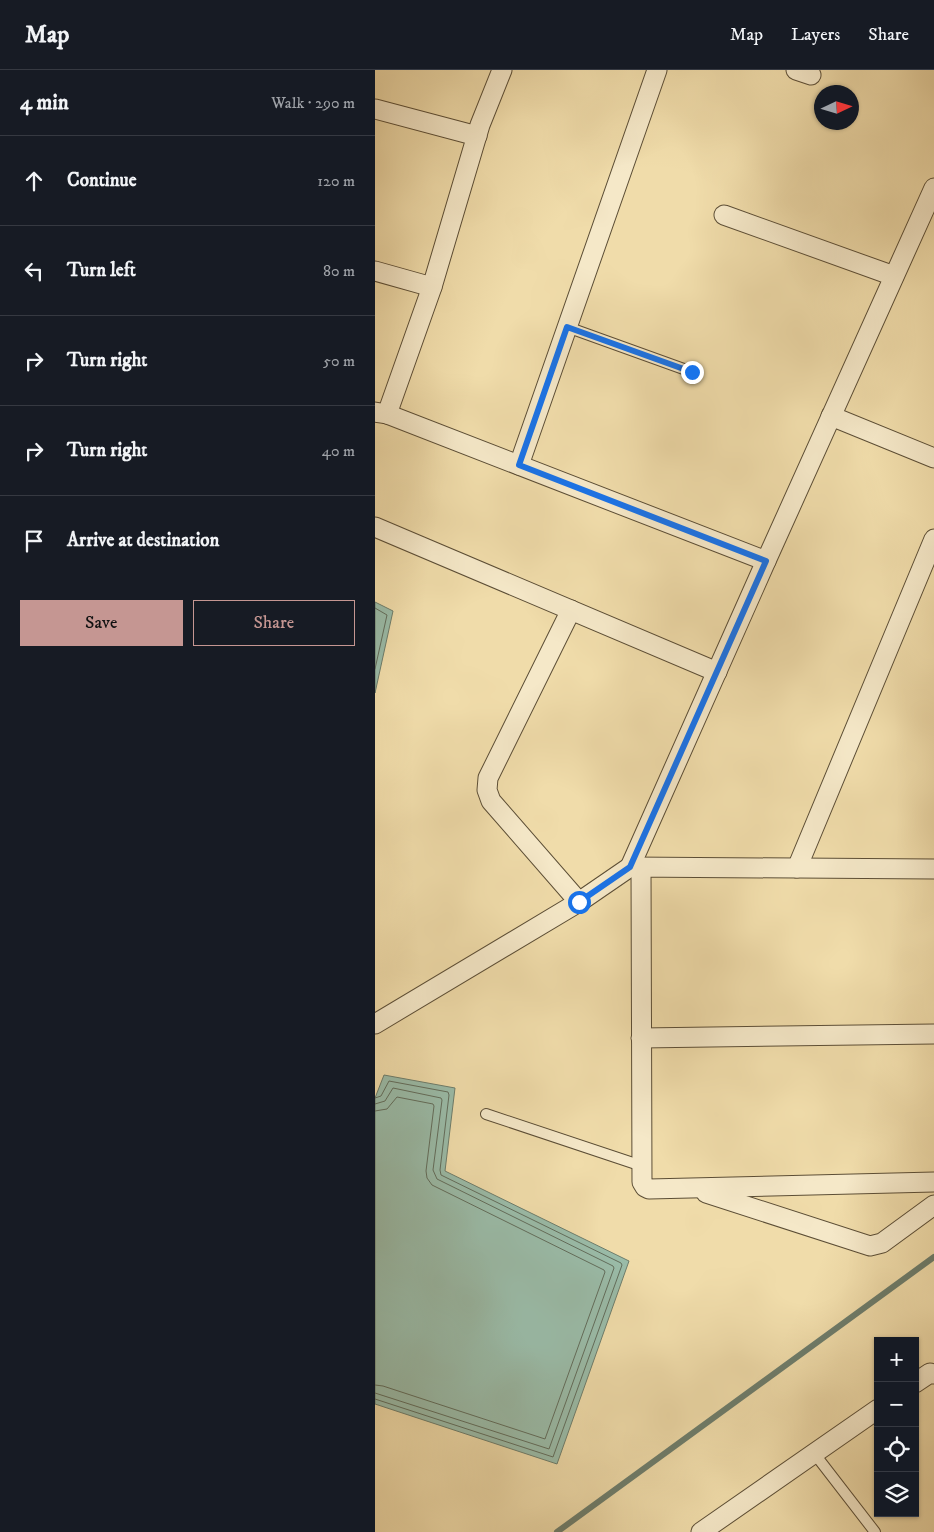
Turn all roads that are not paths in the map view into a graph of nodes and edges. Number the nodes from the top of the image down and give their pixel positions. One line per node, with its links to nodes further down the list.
1 (502, 70): 4 (street)
2 (657, 70): 10 (street)
3 (375, 109): 4 (street)
4 (477, 136): 9 (street)
5 (934, 188): 8 (street)
6 (724, 215): 8 (street)
7 (375, 272): 9 (street)
8 (894, 276): 13 (street)
9 (432, 287): 12 (street)
10 (567, 327): 11 (lane); 15 (street)
11 (692, 372)
12 (381, 413): 15 (street)
13 (831, 416): 14 (street); 18 (street)
14 (934, 458)
15 (519, 465): 18 (street)
16 (375, 527): 19 (street)
17 (934, 539): 22 (street)
18 (766, 561): 20 (street)
19 (571, 610): 20 (street); 24 (street)
20 (717, 672): 21 (street)
21 (636, 867): 22 (street); 24 (street); 27 (street)
22 (797, 868): 23 (street)
23 (934, 869)
24 (579, 902): 25 (street)
25 (375, 1024)
26 (934, 1034): 27 (street)
27 (641, 1038): 29 (street)
28 (486, 1114): 29 (lane)
29 (641, 1166): 31 (street)
30 (934, 1182): 31 (street)
31 (691, 1188): 32 (street)
32 (934, 1205)
33 (934, 1374): 34 (street)
34 (916, 1382)
35 (874, 1412): 36 (street)
36 (814, 1453): 37 (street); 38 (lane)
37 (701, 1532)
38 (875, 1532)

